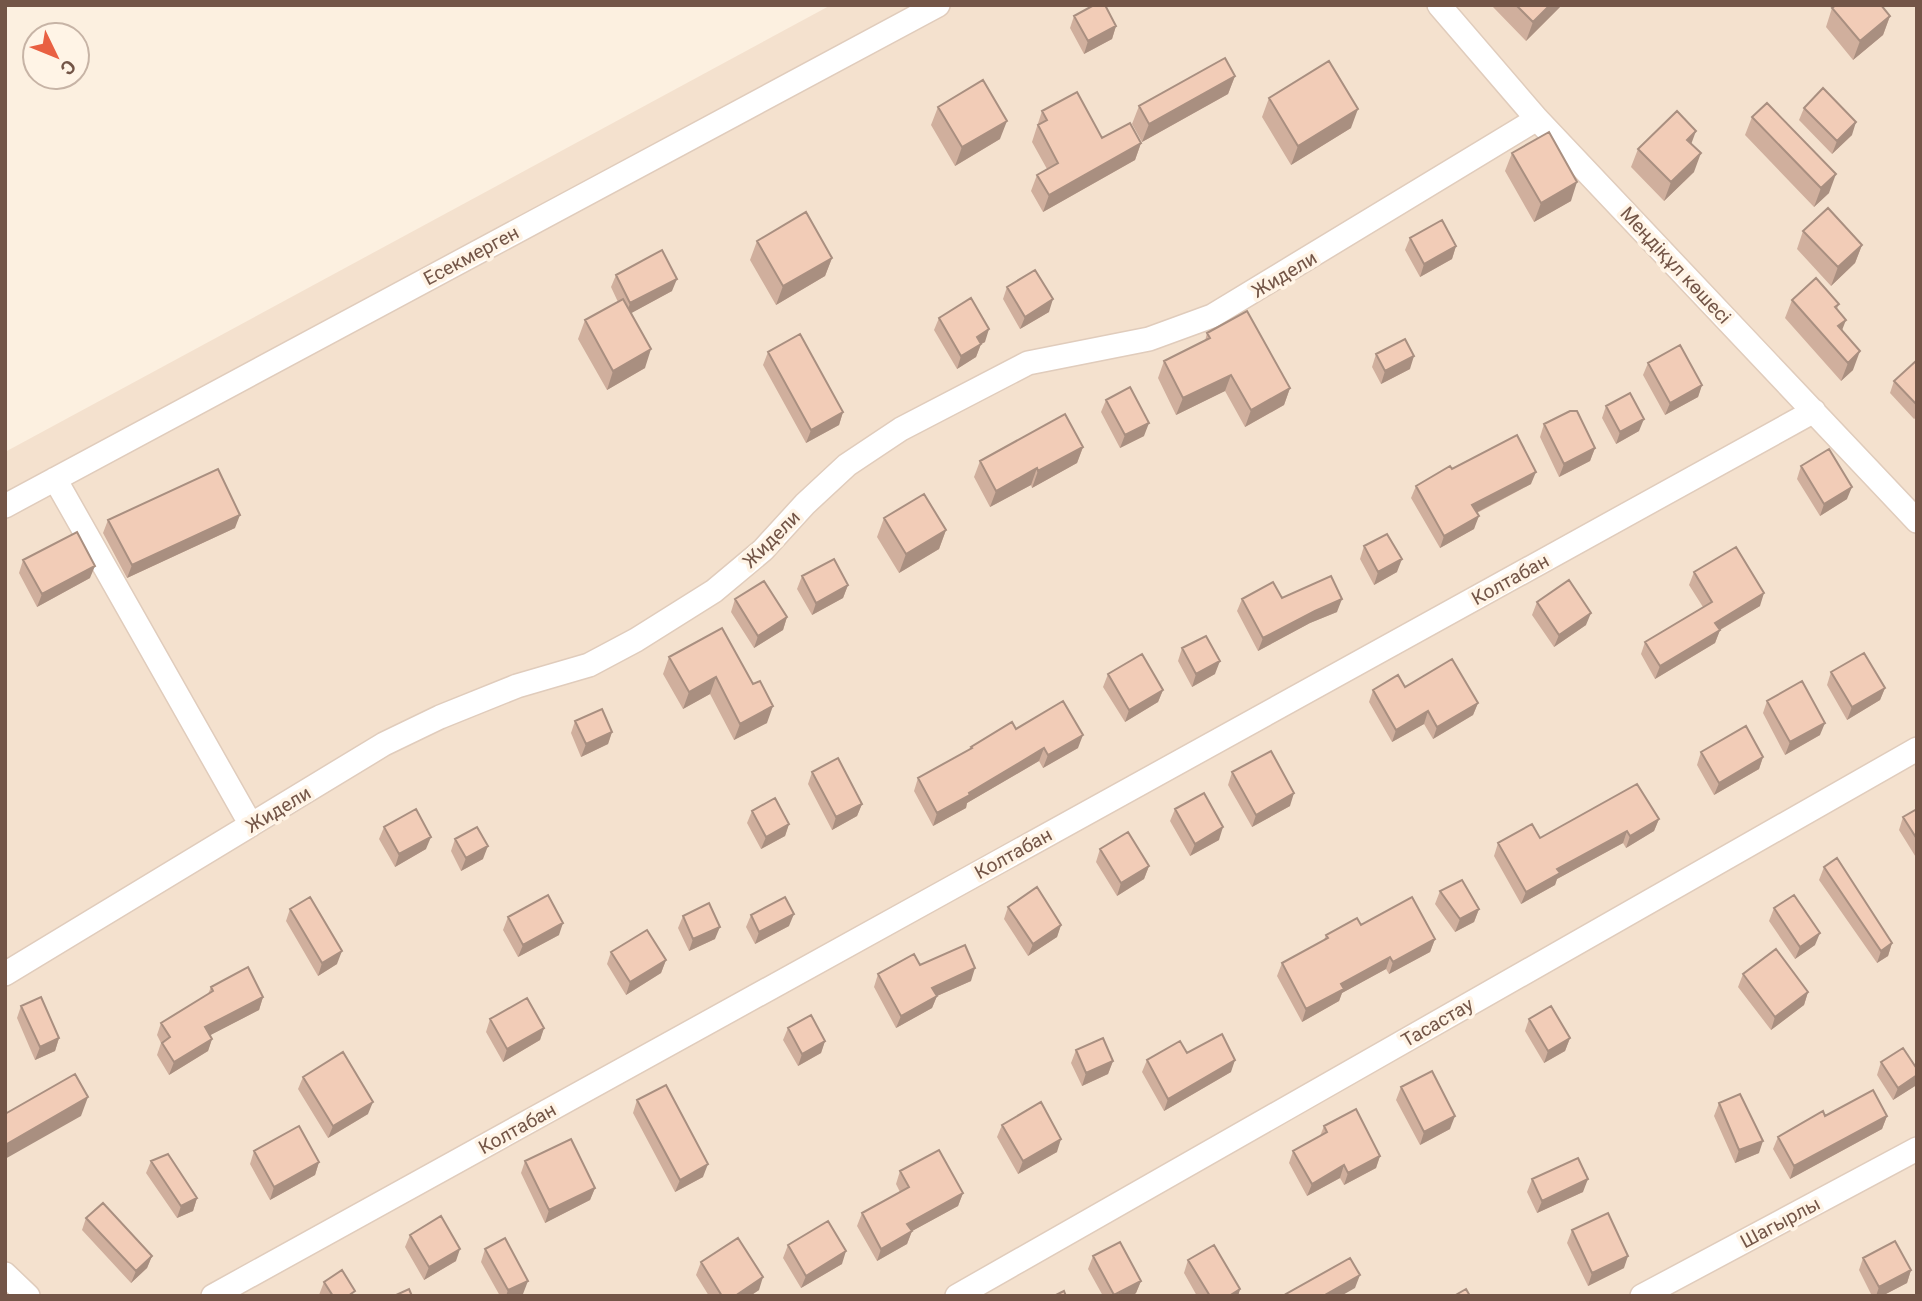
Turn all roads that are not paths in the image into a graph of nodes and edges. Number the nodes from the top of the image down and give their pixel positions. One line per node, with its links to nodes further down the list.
1 (938, 5): 5 (street, Eсекмерген)
2 (1439, 5): 3 (street, Меңдіқұл көшесі)
3 (1538, 118): 4 (street, Меңдіқұл көшесі); 9 (street, Жидели)
4 (1814, 411): 7 (street, Меңдіқұл көшесі); 14 (street, Колтабан)
5 (55, 479): 6 (street, Eсекмерген); 9 (street)
6 (5, 506)
7 (1917, 521)
8 (1917, 749): 15 (street, Тасастау)
9 (251, 825): 10 (street, Жидели)
10 (5, 974)
11 (1917, 1149): 16 (street, Шагырлы)
12 (5, 1274): 13 (street)
13 (28, 1296)
14 (213, 1296)
15 (957, 1296)
16 (1642, 1296)

